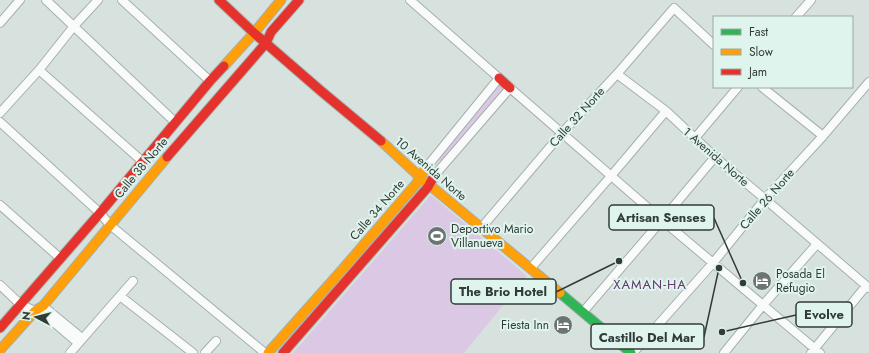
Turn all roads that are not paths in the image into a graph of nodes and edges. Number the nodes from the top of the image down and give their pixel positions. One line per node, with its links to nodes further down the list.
1 (20, 0): 11 (street)
2 (46, 0): 12 (street)
3 (98, 0): 12 (street)
4 (122, 0): 19 (street)
5 (219, 0): 13 (main road, 10 Avenida Norte)
6 (281, 0): 13 (main road, Calle 38 Norte)
7 (299, 0): 14 (main road, Calle 38 Norte)
8 (410, 0): 18 (street)
9 (811, 0): 10 (street)
10 (797, 16)
11 (0, 23)
12 (74, 26): 16 (street); 27 (street)
13 (254, 33): 14 (main road, 10 Avenida Norte); 19 (main road, Calle 38 Norte)
14 (266, 43): 29 (main road, Calle 38 Norte); 34 (main road, 10 Avenida Norte)
15 (713, 44): 17 (street, Calle 32 Norte)
16 (40, 70): 25 (street); 33 (street)
17 (617, 74): 24 (street, 1 Avenida Norte); 28 (street, Calle 32 Norte)
18 (499, 78): 21 (main road); 34 (street, Calle 34 Norte)
19 (210, 81): 27 (main road, Calle 38 Norte)
20 (869, 82): 30 (street, Calle 26 Norte)
21 (510, 88): 28 (street); 35 (street, Calle 34 Norte)
22 (737, 88): 31 (street)
23 (763, 88): 30 (street)
24 (666, 111): 31 (street, 1 Avenida Norte); 36 (street)
25 (0, 113)
26 (0, 122): 40 (street)
27 (176, 122): 29 (main road); 33 (main road, Calle 38 Norte)
28 (562, 133): 36 (street); 43 (street, Calle 32 Norte)
29 (186, 134): 42 (main road, Calle 38 Norte)
30 (823, 136): 38 (street, Calle 26 Norte)
31 (695, 138): 32 (street, 1 Avenida Norte)
32 (715, 157): 38 (street, 1 Avenida Norte); 41 (street)
33 (142, 161): 40 (main road, Calle 38 Norte)
34 (423, 174): 37 (main road, 10 Avenida Norte); 48 (main road, Calle 34 Norte)
35 (434, 176): 37 (main road, Calle 34 Norte)
36 (611, 176): 41 (street); 47 (street)
37 (429, 185): 43 (main road, 10 Avenida Norte); 49 (main road, Calle 34 Norte)
38 (766, 199): 44 (street, 1 Avenida Norte); 46 (street, Calle 26 Norte)
39 (0, 205): 45 (street)
40 (100, 213): 42 (street); 45 (main road, Calle 38 Norte)
41 (662, 220): 46 (street); 57 (street)
42 (110, 225): 56 (main road, Calle 38 Norte); 66 (street)
43 (482, 227): 47 (main road, 10 Avenida Norte)
44 (817, 244): 52 (street, 1 Avenida Norte); 55 (street)
45 (60, 258): 54 (main road, Calle 38 Norte)
46 (713, 262): 55 (street); 68 (street, Calle 26 Norte)
47 (531, 268): 57 (main road, 10 Avenida Norte)
48 (342, 270): 49 (main road); 66 (main road, Calle 34 Norte)
49 (349, 277): 67 (main road, Calle 34 Norte)
50 (133, 281): 53 (street)
51 (0, 285): 54 (street)
52 (867, 287): 62 (street)
53 (120, 296): 60 (street); 64 (street)
54 (20, 304): 56 (street); 58 (main road, Calle 38 Norte)
55 (763, 304): 62 (street); 69 (street)
56 (39, 308): 60 (street); 61 (main road, Calle 38 Norte)
57 (583, 312): 68 (main road, 10 Avenida Norte)
58 (0, 328)
59 (216, 340): 65 (street)
60 (80, 341): 63 (street)
61 (0, 350)
62 (815, 351)
63 (70, 353)
64 (193, 353)
65 (205, 353)
66 (267, 353)
67 (283, 353)
68 (632, 353)
69 (724, 353)

